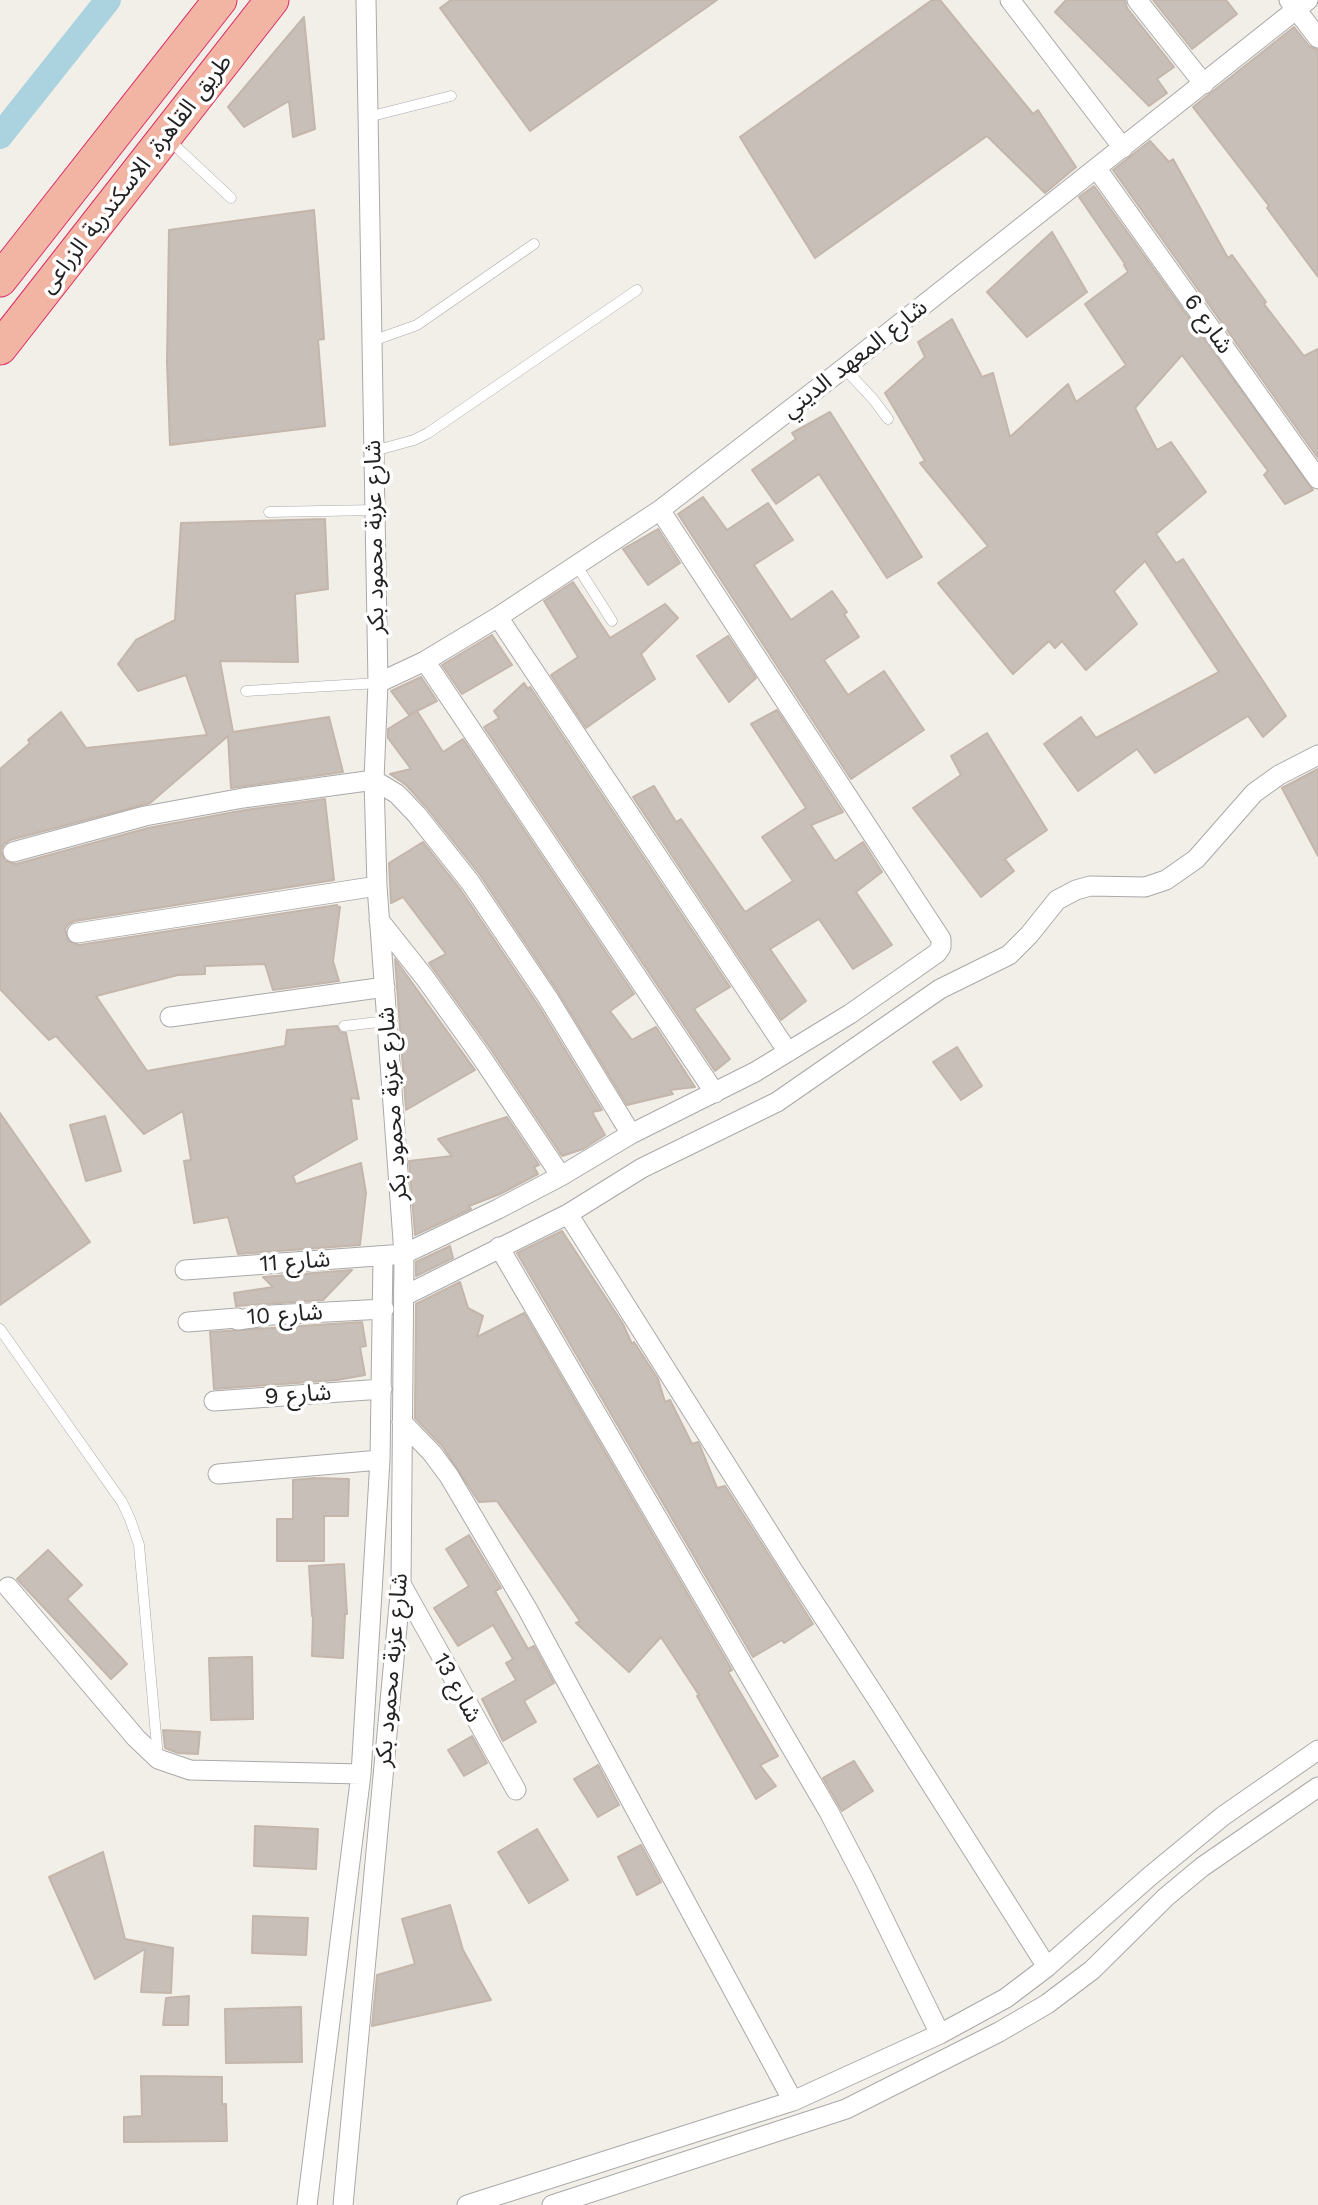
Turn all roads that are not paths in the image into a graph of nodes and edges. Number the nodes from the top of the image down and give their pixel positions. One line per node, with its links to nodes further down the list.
1 (220, 0): 16 (highway, طريق القاهرة, الاسكندرية الزراعى)
2 (272, 0): 11 (highway, طريق القاهرة, الاسكندرية الزراعى)
3 (366, 0): 10 (street, شارع عزبة محمود بكر)
4 (1010, 0): 12 (street)
5 (1137, 0): 8 (street)
6 (1298, 3): 7 (street); 8 (street, شارع المعهد الديني)
7 (1318, 38)
8 (1204, 84): 12 (street, شارع المعهد الديني)
9 (451, 96): 10 (lane)
10 (368, 117): 18 (street, شارع عزبة محمود بكر)
11 (165, 137): 14 (lane); 19 (highway, طريق القاهرة, الاسكندرية الزراعى)
12 (1123, 148): 13 (street, شارع المعهد الديني)
13 (1097, 169): 20 (street, شارع المعهد الديني); 23 (street, شارع 6)
14 (231, 198)
15 (534, 243): 18 (lane)
16 (0, 280)
17 (637, 290): 22 (lane)
18 (372, 341): 22 (street, شارع عزبة محمود بكر)
19 (0, 348)
20 (844, 368): 21 (lane); 25 (street, شارع المعهد الديني)
21 (888, 419)
22 (374, 452): 24 (street, شارع عزبة محمود بكر)
23 (1318, 479)
24 (375, 510): 26 (lane); 31 (street, شارع عزبة محمود بكر)
25 (660, 510): 27 (street, شارع المعهد الديني); 43 (street)
26 (269, 512)
27 (577, 566): 28 (street, شارع المعهد الديني); 29 (lane)
28 (498, 617): 30 (street, شارع المعهد الديني); 43 (street)
29 (612, 621)
30 (425, 661): 31 (street, شارع المعهد الديني); 44 (street)
31 (378, 682): 32 (lane); 34 (street, شارع عزبة محمود بكر)
32 (246, 691)
33 (1318, 755): 47 (street)
34 (374, 780): 35 (street); 36 (street, شارع عزبة محمود بكر); 45 (street)
35 (13, 852)
36 (377, 886): 37 (street, شارع عزبة محمود بكر); 38 (street)
37 (379, 920): 39 (street, شارع عزبة محمود بكر); 46 (street)
38 (77, 933)
39 (385, 987): 40 (street); 41 (street, شارع عزبة محمود بكر)
40 (170, 1017)
41 (387, 1021): 42 (lane); 49 (street, شارع عزبة محمود بكر)
42 (344, 1026)
43 (788, 1052): 44 (street)
44 (715, 1093): 45 (street)
45 (631, 1133): 46 (street)
46 (562, 1176): 49 (street)
47 (568, 1214): 48 (street); 68 (street)
48 (499, 1247): 52 (street); 69 (street)
49 (404, 1254): 50 (street, شارع 11); 52 (street, شارع عزبة محمود بكر)
50 (383, 1256): 51 (street, شارع 11); 53 (street, شارع عزبة محمود بكر)
51 (185, 1270)
52 (404, 1296): 58 (street, شارع عزبة محمود بكر)
53 (384, 1309): 54 (street, شارع 10); 56 (street, شارع عزبة محمود بكر)
54 (188, 1322)
55 (1, 1334): 64 (lane)
56 (382, 1389): 57 (street, شارع 9); 59 (street, شارع عزبة محمود بكر)
57 (215, 1401)
58 (402, 1422): 61 (street, شارع عزبة محمود بكر); 70 (street)
59 (380, 1460): 60 (street); 65 (street, شارع عزبة محمود بكر)
60 (218, 1474)
61 (401, 1584): 67 (street, شارع 13); 72 (street, شارع عزبة محمود بكر)
62 (8, 1587): 64 (street)
63 (1318, 1751): 68 (street)
64 (158, 1759): 65 (street)
65 (361, 1774): 71 (street, شارع عزبة محمود بكر)
66 (1318, 1787): 74 (street)
67 (516, 1790)
68 (1046, 1967): 69 (street)
69 (940, 2034): 70 (street)
70 (793, 2101): 73 (street)
71 (307, 2205)
72 (343, 2205)
73 (467, 2205)
74 (552, 2205)

